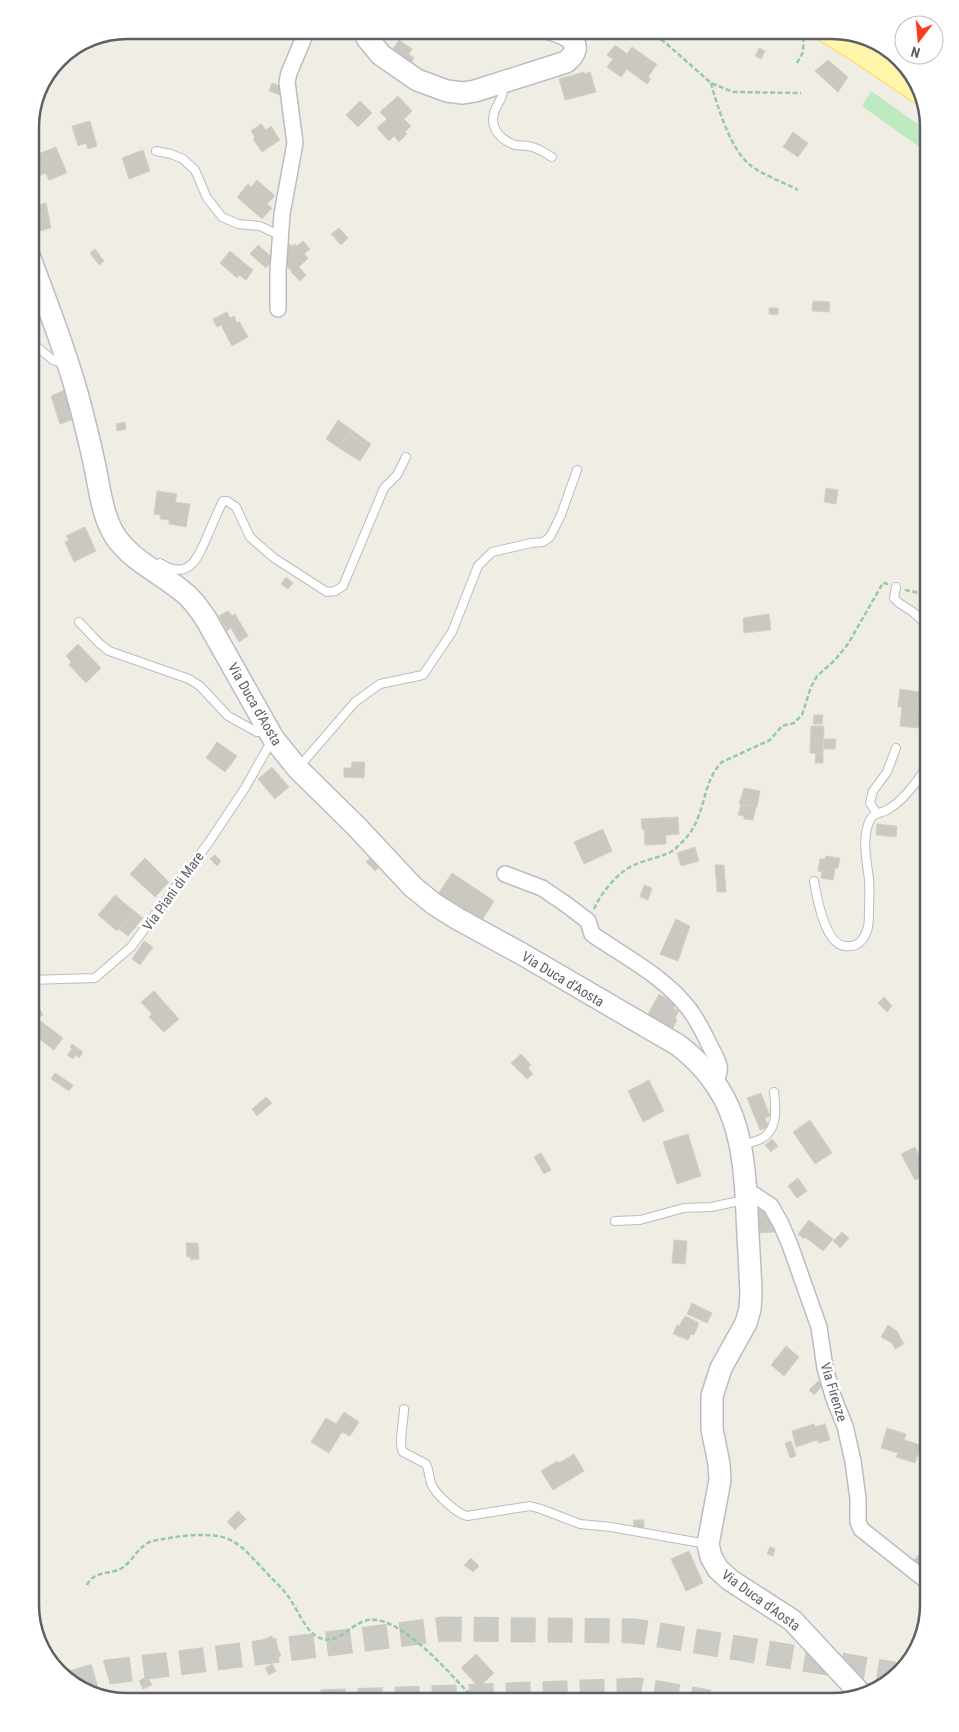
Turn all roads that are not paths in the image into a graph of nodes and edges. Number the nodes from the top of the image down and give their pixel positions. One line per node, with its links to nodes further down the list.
1 (303, 39): 9 (street)
2 (368, 39): 5 (main road)
3 (572, 39): 5 (main road)
4 (841, 40): 6 (main road)
5 (502, 84): 8 (lane)
6 (909, 84)
7 (156, 152): 9 (lane)
8 (552, 156)
9 (281, 236): 11 (street)
10 (39, 283): 13 (main road, Via Duca d'Aosta)
11 (278, 309)
12 (39, 348): 13 (lane)
13 (68, 364): 16 (main road, Via Duca d'Aosta)
14 (406, 457): 16 (lane)
15 (578, 470): 22 (lane)
16 (145, 557): 20 (main road, Via Duca d'Aosta)
17 (896, 587): 18 (lane)
18 (920, 619)
19 (79, 622): 20 (lane)
20 (270, 734): 22 (main road, Via Duca d'Aosta); 27 (lane, Via Piani di Mare)
21 (896, 748): 24 (lane)
22 (298, 769): 28 (main road, Via Duca d'Aosta)
23 (920, 778): 24 (lane)
24 (876, 812): 26 (lane)
25 (505, 874): 28 (street)
26 (814, 881)
27 (39, 980)
28 (714, 1081): 30 (main road, Via Duca d'Aosta)
29 (774, 1092): 30 (lane)
30 (741, 1145): 31 (main road, Via Duca d'Aosta)
31 (746, 1194): 32 (lane); 34 (main road, Via Duca d'Aosta); 35 (street, Via Firenze)
32 (615, 1221)
33 (404, 1409): 34 (lane)
34 (708, 1544): 36 (main road, Via Duca d'Aosta)
35 (920, 1576)
36 (857, 1689)

